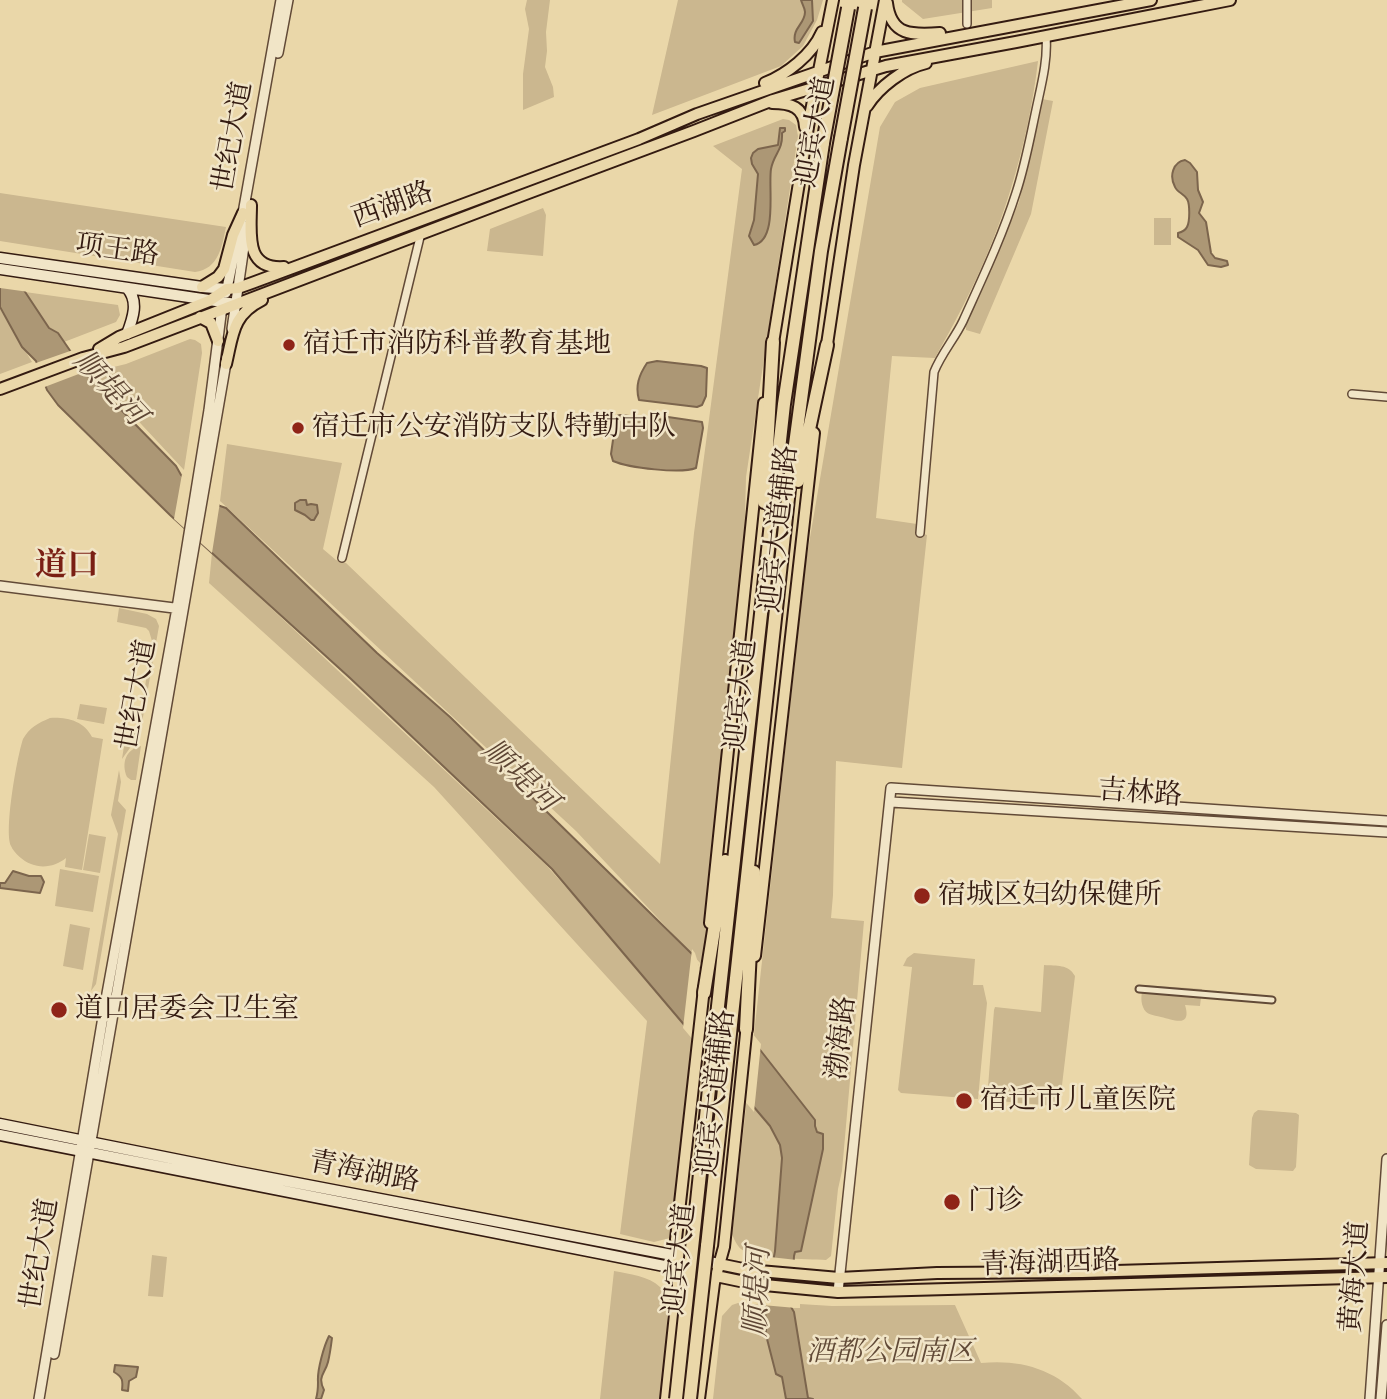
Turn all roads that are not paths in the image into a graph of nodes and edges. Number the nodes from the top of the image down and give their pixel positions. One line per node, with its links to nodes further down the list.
1 (281, 0): 22 (street, 世纪大道)
2 (288, 0): 22 (street, 世纪大道)
3 (886, 0): 11 (main road); 14 (main road, 迎宾大道辅路)
4 (967, 0): 11 (street)
5 (1151, 0): 10 (main road)
6 (1230, 0): 12 (main road)
7 (832, 2): 16 (main road, 迎宾大道辅路); 18 (main road)
8 (849, 4): 49 (highway, 迎宾大道, bridge)
9 (865, 4): 50 (highway, 迎宾大道, bridge)
10 (1040, 20): 11 (main road); 14 (main road, 西湖路)
11 (966, 28)
12 (1046, 37): 13 (main road); 44 (street)
13 (1007, 44): 15 (main road, 西湖路); 20 (main road)
14 (875, 52): 15 (main road, 迎宾大道辅路); 16 (main road, 西湖路)
15 (872, 69): 17 (main road, 西湖路); 20 (main road, 迎宾大道辅路)
16 (818, 71): 17 (main road, 迎宾大道辅路); 18 (main road, 西湖路)
17 (815, 87): 19 (main road, 西湖路); 21 (main road, 迎宾大道辅路)
18 (697, 114): 24 (main road, 西湖路)
19 (694, 131): 21 (main road); 23 (main road, 西湖路)
20 (856, 152): 38 (main road, 迎宾大道辅路)
21 (801, 163): 37 (main road, 迎宾大道辅路)
22 (247, 209): 24 (main road); 28 (main road); 30 (street, 世纪大道)
23 (421, 233): 27 (main road, 西湖路); 46 (street)
24 (327, 255): 30 (main road, 西湖路)
25 (0, 258): 28 (main road, 项王路)
26 (0, 269): 29 (main road, 项王路)
27 (327, 269): 32 (main road, 西湖路); 40 (main road)
28 (202, 287): 30 (main road, 项王路)
29 (127, 288): 31 (main road, 项王路); 35 (main road)
30 (232, 288): 31 (main road, 西湖路); 32 (street, 世纪大道); 33 (street, 世纪大道)
31 (209, 301): 33 (main road, 项王路); 35 (main road, 西湖路)
32 (236, 304): 33 (main road, 西湖路); 40 (street, 世纪大道)
33 (223, 306): 34 (main road, 西湖路); 36 (street, 世纪大道)
34 (200, 317): 36 (main road); 39 (main road, 西湖路)
35 (127, 334): 39 (main road, 西湖路)
36 (218, 341): 45 (street, 世纪大道)
37 (773, 342): 49 (highway); 57 (main road, 迎宾大道辅路)
38 (827, 345): 50 (highway); 61 (main road, 迎宾大道辅路)
39 (83, 358): 41 (main road)
40 (226, 364): 45 (street, 世纪大道)
41 (0, 389)
42 (1352, 394): 43 (street)
43 (1387, 397)
44 (920, 533)
45 (192, 539): 48 (street, 世纪大道)
46 (342, 558)
47 (0, 586): 48 (street)
48 (181, 609): 64 (street, 世纪大道)
49 (758, 635): 52 (highway, 迎宾大道)
50 (770, 661): 51 (highway, 迎宾大道)
51 (768, 679): 61 (highway); 79 (highway, 迎宾大道, bridge)
52 (742, 782): 57 (highway); 78 (highway, 迎宾大道, bridge)
53 (891, 788): 54 (street, 渤海路); 55 (street, 吉林路)
54 (891, 802): 56 (street, 吉林路); 72 (street, 渤海路)
55 (1387, 821)
56 (1387, 832)
57 (708, 963): 59 (highway)
58 (1139, 989): 60 (street)
59 (704, 993): 66 (main road, 迎宾大道辅路)
60 (1272, 1000)
61 (747, 1023): 68 (main road, 迎宾大道辅路)
62 (0, 1124): 64 (main road, 青海湖路)
63 (0, 1135): 64 (main road, 青海湖路)
64 (86, 1146): 66 (main road, 青海湖路); 69 (main road, 青海湖路); 75 (street, 世纪大道); 76 (street, 世纪大道)
65 (1387, 1159): 67 (street, 黄海大道)
66 (678, 1256): 68 (main road, 青海湖路); 69 (main road, 迎宾大道辅路)
67 (1383, 1263): 71 (street, 黄海大道); 72 (main road, 青海湖西路)
68 (719, 1264): 70 (main road, 迎宾大道辅路); 72 (main road, 青海湖西路)
69 (678, 1269): 70 (main road, 青海湖路); 77 (main road, 迎宾大道辅路)
70 (716, 1276): 73 (main road, 青海湖西路); 80 (main road, 迎宾大道辅路)
71 (1383, 1277): 73 (main road, 青海湖西路); 81 (street, 黄海大道)
72 (839, 1278): 73 (street, 渤海路)
73 (838, 1292)
74 (1387, 1325): 82 (street, 黄海大道)
75 (39, 1399)
76 (45, 1399)
77 (666, 1399)
78 (676, 1399)
79 (690, 1399)
80 (699, 1399)
81 (1370, 1399)
82 (1381, 1399)

